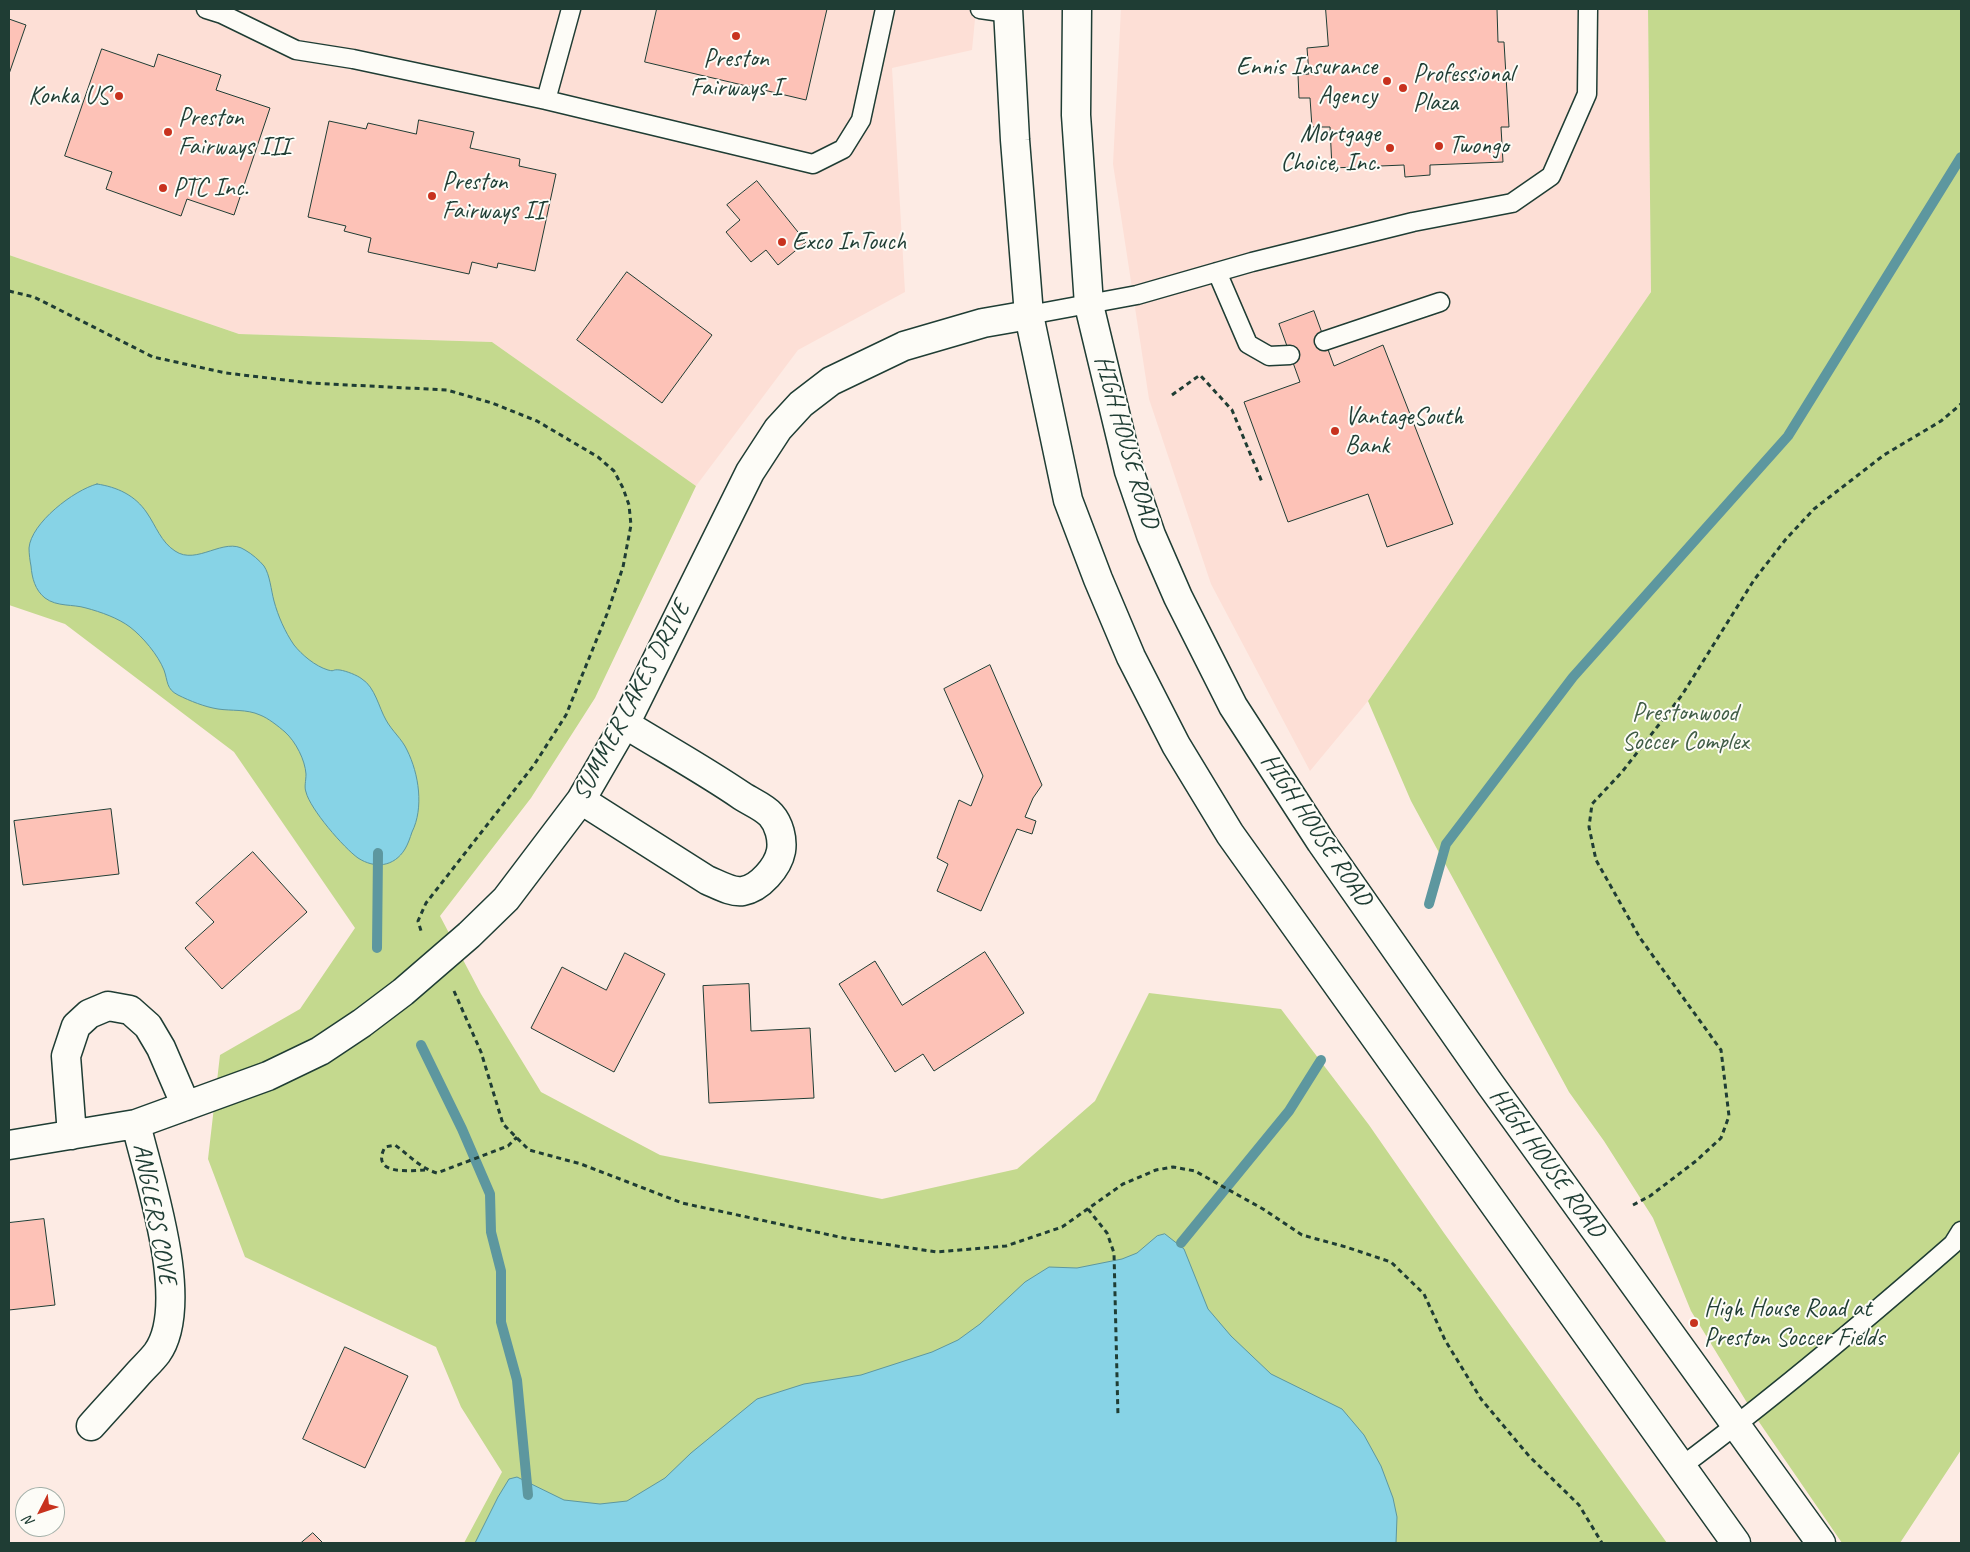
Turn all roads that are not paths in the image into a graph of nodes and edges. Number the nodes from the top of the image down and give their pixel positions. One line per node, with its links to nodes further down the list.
1 (206, 9): 8 (lane)
2 (570, 9): 8 (lane)
3 (885, 9): 8 (lane)
4 (980, 9): 7 (lane)
5 (1077, 9): 11 (main road, HIGH HOUSE ROAD)
6 (1588, 9): 9 (lane)
7 (1008, 11): 12 (main road)
8 (546, 100)
9 (1217, 272): 11 (lane); 14 (lane)
10 (1440, 302): 13 (lane)
11 (1089, 305): 12 (lane); 22 (main road, HIGH HOUSE ROAD)
12 (1029, 315): 15 (main road, SUMMER LAKES DRIVE); 24 (main road)
13 (1324, 341)
14 (1290, 355)
15 (625, 724): 16 (main road, SUMMER LAKES DRIVE); 16 (main road)
16 (580, 800): 17 (main road, SUMMER LAKES DRIVE)
17 (186, 1106): 18 (main road, SUMMER LAKES DRIVE); 19 (main road)
18 (136, 1124): 19 (main road, SUMMER LAKES DRIVE); 23 (main road, ANGLERS COVE)
19 (72, 1135): 20 (main road, SUMMER LAKES DRIVE)
20 (9, 1145)
21 (1961, 1231): 22 (lane)
22 (1736, 1425): 24 (lane); 26 (main road, HIGH HOUSE ROAD)
23 (91, 1426)
24 (1682, 1466): 25 (main road)
25 (1736, 1543)
26 (1821, 1543)

